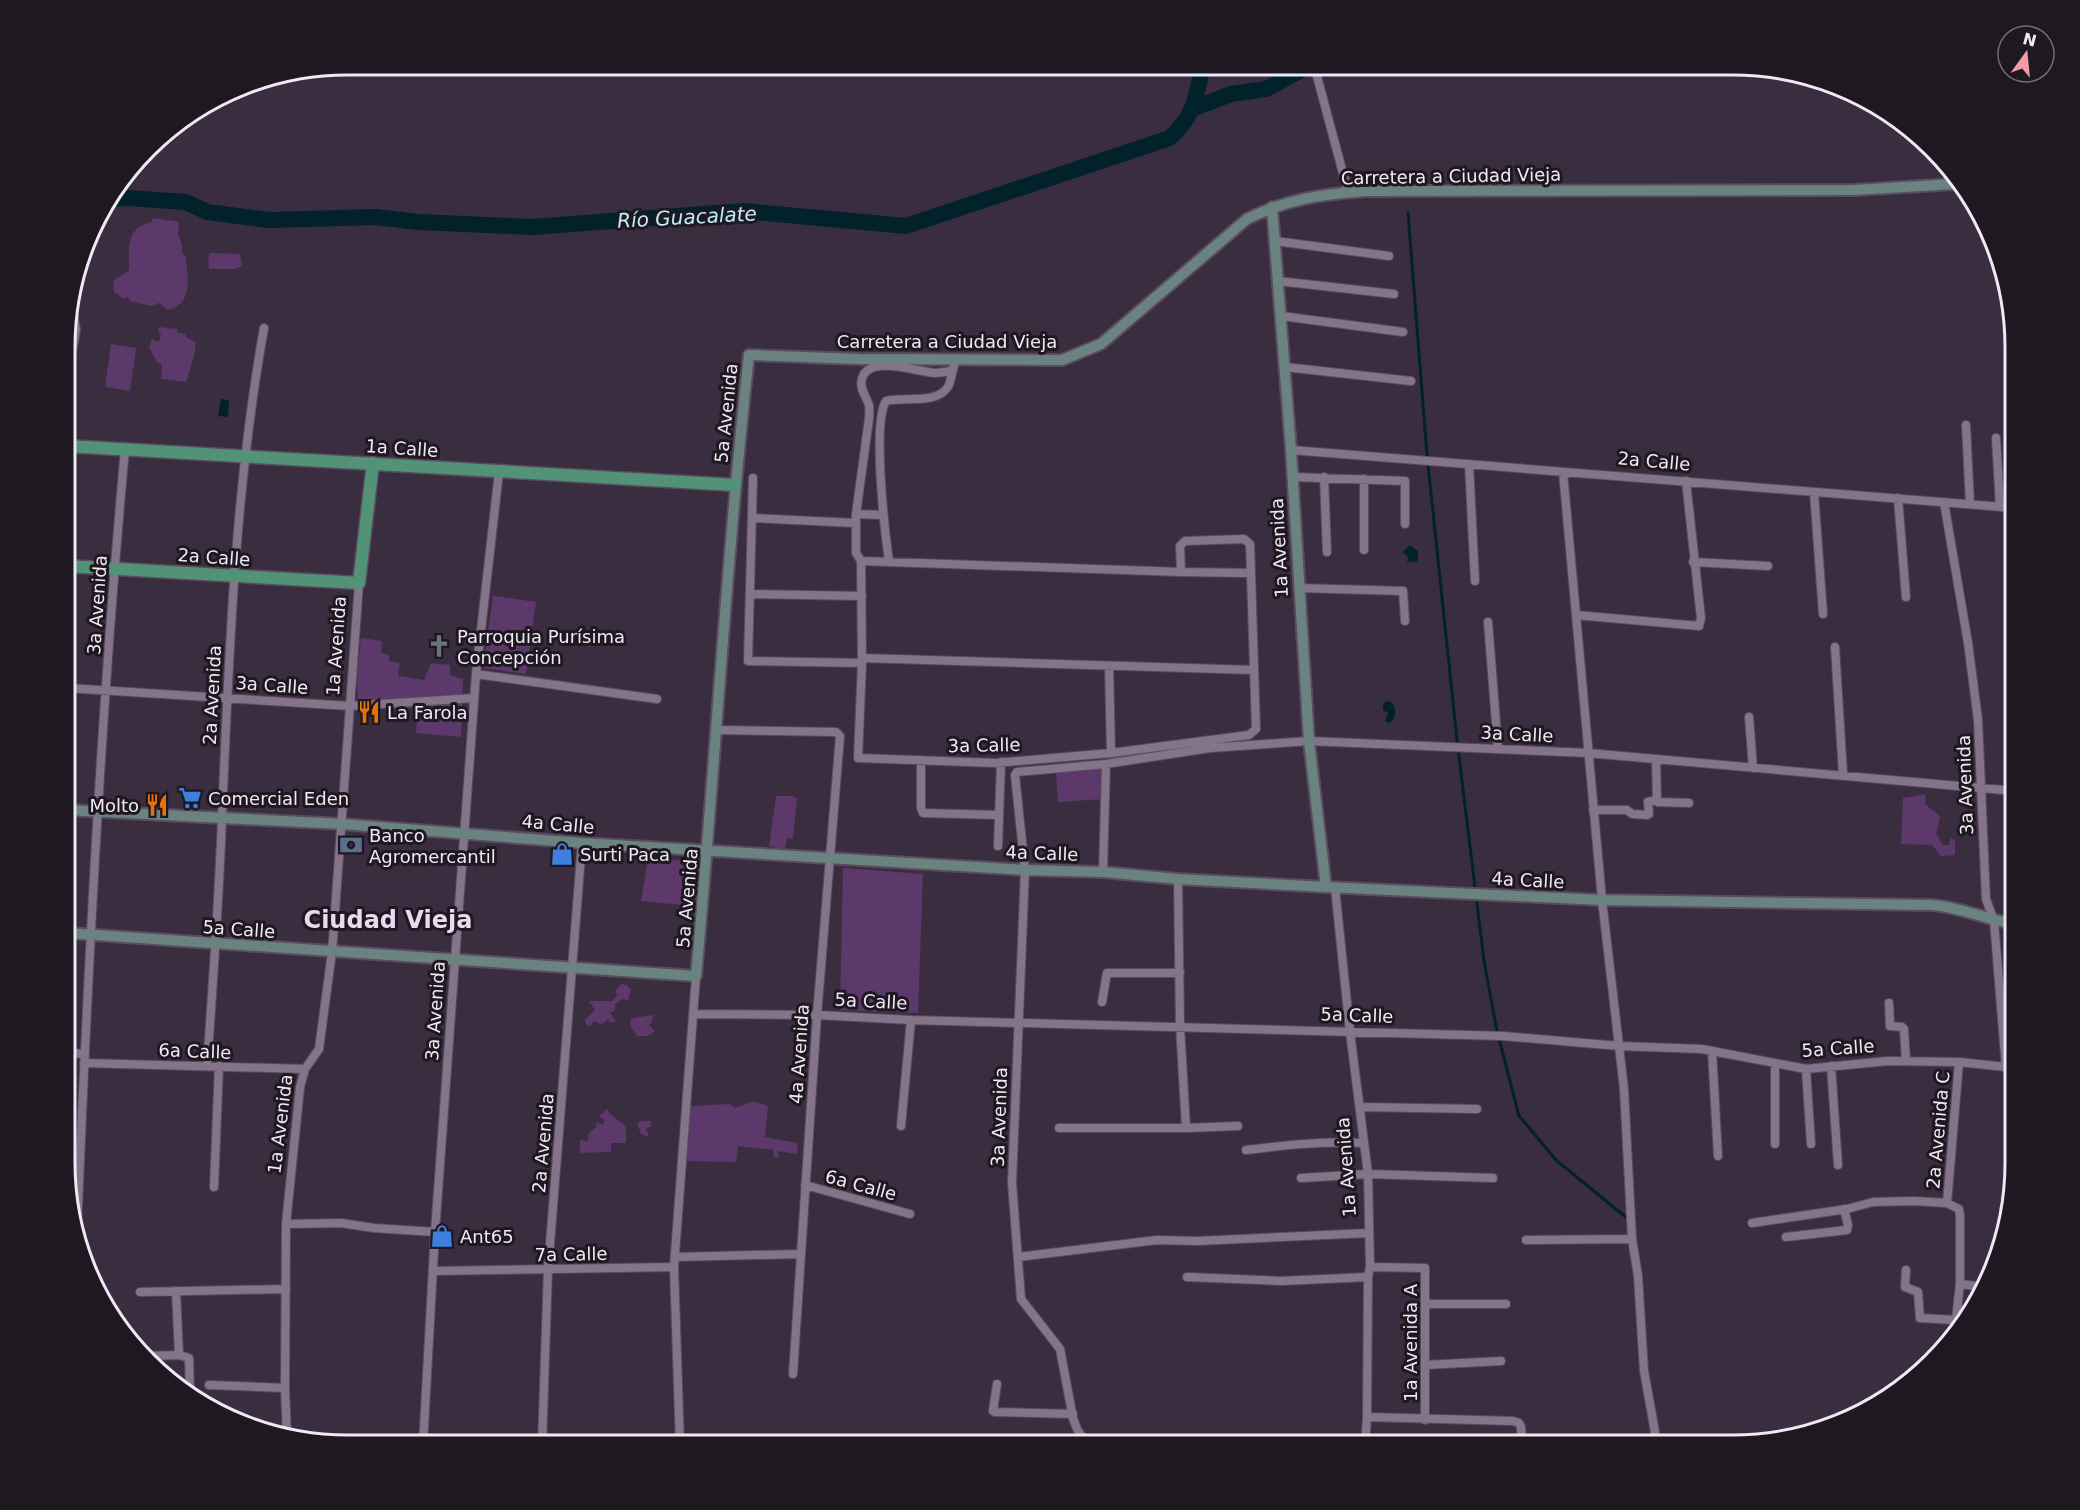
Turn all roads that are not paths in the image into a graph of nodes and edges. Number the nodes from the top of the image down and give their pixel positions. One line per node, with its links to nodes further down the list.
1 (1316, 75): 3 (street)
2 (1951, 184): 3 (main road, Carretera a Ciudad Vieja)
3 (1348, 192): 4 (main road, Carretera a Ciudad Vieja)
4 (1275, 206): 5 (main road, 1a Avenida); 13 (main road, Carretera a Ciudad Vieja)
5 (1275, 241): 6 (street); 7 (main road, 1a Avenida)
6 (1389, 256)
7 (1278, 281): 8 (street); 9 (main road, 1a Avenida)
8 (1394, 294)
9 (1281, 316): 11 (street); 14 (main road, 1a Avenida)
10 (264, 328): 22 (street, 2a Avenida)
11 (1402, 332)
12 (749, 355): 13 (main road, Carretera a Ciudad Vieja); 32 (main road, 5a Avenida)
13 (957, 358): 15 (street)
14 (1285, 367): 16 (street); 21 (main road, 1a Avenida)
15 (953, 370): 39 (street); 40 (street)
16 (1412, 381)
17 (1966, 425): 37 (street)
18 (1996, 438): 33 (street)
19 (75, 446): 20 (main road, 1a Calle)
20 (125, 449): 22 (main road, 1a Calle); 51 (street, 3a Avenida)
21 (1291, 450): 24 (street, 2a Calle); 27 (main road, 1a Avenida)
22 (244, 456): 23 (main road, 1a Calle); 54 (street, 2a Avenida)
23 (373, 463): 25 (main road, 1a Calle); 56 (main road, 1a Avenida)
24 (1469, 464): 26 (street, 2a Calle); 55 (street)
25 (499, 472): 32 (main road, 1a Calle); 69 (street, 3a Avenida)
26 (1563, 472): 31 (street, 2a Calle); 62 (street)
27 (1293, 477): 28 (street); 57 (main road, 1a Avenida)
28 (1324, 477): 30 (street); 45 (street)
29 (753, 478): 41 (street)
30 (1364, 479): 43 (street); 44 (street)
31 (1686, 482): 34 (street, 2a Calle); 48 (street)
32 (735, 484): 77 (main road, 5a Avenida)
33 (2005, 490)
34 (1814, 492): 35 (street, 2a Calle); 61 (street)
35 (1898, 498): 36 (street, 2a Calle); 60 (street)
36 (1944, 502): 37 (street, 2a Calle); 89 (street, 3a Avenida)
37 (1970, 504): 38 (street, 2a Calle)
38 (2005, 508)
39 (856, 514): 40 (street); 42 (street)
40 (882, 515): 47 (street)
41 (752, 518): 42 (street); 58 (street)
42 (855, 523): 46 (street)
43 (1405, 524)
44 (1364, 550)
45 (1327, 552)
46 (861, 561): 47 (street); 59 (street)
47 (890, 562): 52 (street)
48 (1694, 562): 49 (street); 62 (street)
49 (1768, 566)
50 (75, 567): 51 (main road, 2a Calle)
51 (114, 569): 54 (main road, 2a Calle); 71 (street, 3a Avenida)
52 (1181, 572): 53 (street); 53 (street)
53 (1250, 573): 68 (street)
54 (235, 576): 56 (main road, 2a Calle); 72 (street, 2a Avenida)
55 (1475, 581)
56 (359, 583): 75 (street, 1a Avenida)
57 (1299, 588): 63 (street); 78 (main road, 1a Avenida)
58 (750, 594): 59 (street); 66 (street)
59 (862, 596): 66 (street)
60 (1906, 597)
61 (1823, 614)
62 (1576, 615): 81 (street)
63 (1405, 621)
64 (1488, 622): 79 (street)
65 (1835, 647): 88 (street)
66 (862, 661): 67 (street); 83 (street, 3a Calle)
67 (1109, 666): 68 (street); 80 (street)
68 (1254, 670): 80 (street, 3a Calle)
69 (476, 674): 73 (street, 3a Avenida); 74 (street)
70 (75, 688): 71 (street, 3a Calle)
71 (105, 690): 72 (street, 3a Calle); 95 (street, 3a Avenida)
72 (226, 697): 75 (street, 3a Calle); 97 (street, 2a Avenida)
73 (474, 698): 75 (street, 3a Calle); 99 (street, 3a Avenida)
74 (657, 699)
75 (350, 706): 98 (street, 1a Avenida)
76 (1749, 717): 86 (street)
77 (716, 730): 102 (main road, 5a Avenida); 103 (street, 4a Avenida)
78 (1309, 741): 79 (street, 3a Calle); 85 (street, 3a Calle); 107 (main road, 1a Avenida)
79 (1498, 748): 81 (street, 3a Calle)
80 (1111, 753): 84 (street, 3a Calle)
81 (1588, 753): 82 (street, 3a Calle); 93 (street)
82 (1656, 759): 86 (street, 3a Calle); 91 (street)
83 (921, 760): 84 (street, 3a Calle); 96 (street)
84 (1001, 762): 96 (street)
85 (1106, 764): 87 (street, 3a Calle); 105 (street)
86 (1753, 768): 88 (street, 3a Calle)
87 (1017, 772): 104 (street, 3a Avenida)
88 (1843, 774): 89 (street, 3a Calle)
89 (1980, 787): 90 (street, 3a Calle); 109 (street, 3a Avenida)
90 (2005, 790)
91 (1657, 800): 92 (street); 93 (street)
92 (1689, 803)
93 (1593, 810): 108 (street)
94 (75, 811): 95 (main road, 4a Calle)
95 (97, 812): 97 (main road, 4a Calle); 112 (street, 3a Avenida)
96 (999, 815): 101 (street)
97 (222, 818): 98 (main road, 4a Calle); 113 (street, 2a Avenida)
98 (342, 824): 99 (main road, 4a Calle); 114 (street, 1a Avenida)
99 (465, 833): 100 (main road, 4a Calle); 115 (street, 3a Avenida)
100 (582, 843): 102 (main road, 4a Calle); 116 (street, 2a Avenida)
101 (998, 846)
102 (708, 851): 103 (main road, 4a Calle); 118 (main road, 5a Avenida)
103 (831, 858): 104 (main road, 4a Calle); 122 (street, 4a Avenida)
104 (1025, 870): 105 (main road, 4a Calle); 124 (street, 3a Avenida)
105 (1103, 872): 106 (main road, 4a Calle)
106 (1178, 879): 107 (main road, 4a Calle); 117 (street)
107 (1331, 887): 108 (main road, 4a Calle); 126 (street, 1a Avenida)
108 (1602, 900): 109 (main road, 4a Calle); 127 (street)
109 (1994, 921): 110 (main road, 4a Calle); 131 (street, 3a Avenida)
110 (2005, 923)
111 (75, 933): 112 (main road, 5a Calle)
112 (92, 934): 113 (main road, 5a Calle); 130 (street, 3a Avenida)
113 (216, 945): 114 (main road, 5a Calle); 136 (street, 2a Avenida)
114 (332, 952): 115 (main road, 5a Calle); 140 (street, 1a Avenida)
115 (454, 960): 116 (main road, 5a Calle); 165 (street, 3a Avenida)
116 (573, 968): 118 (main road, 5a Calle); 175 (street, 2a Avenida)
117 (1179, 973): 119 (street); 125 (street)
118 (696, 976): 121 (street, 5a Avenida)
119 (1102, 1002)
120 (1889, 1003): 132 (street)
121 (694, 1014): 122 (street, 5a Calle); 171 (street, 5a Avenida)
122 (817, 1015): 123 (street, 5a Calle); 157 (street, 4a Avenida)
123 (911, 1020): 124 (street, 5a Calle); 144 (street)
124 (1018, 1023): 125 (street, 5a Calle); 172 (street, 3a Avenida)
125 (1180, 1026): 126 (street, 5a Calle); 147 (street)
126 (1350, 1032): 127 (street, 5a Calle); 142 (street, 1a Avenida)
127 (1619, 1046): 128 (street, 5a Calle); 168 (street)
128 (1712, 1051): 135 (street, 5a Calle); 152 (street)
129 (75, 1053): 130 (street)
130 (84, 1054): 134 (street, 3a Avenida)
131 (2005, 1056)
132 (1906, 1061): 133 (street, 5a Calle); 138 (street, 5a Calle)
133 (1959, 1062): 139 (street, 5a Calle); 159 (street, 2a Avenida C)
134 (84, 1063): 136 (street, 6a Calle); 160 (street, 3a Avenida)
135 (1775, 1063): 141 (street, 5a Calle); 149 (street)
136 (207, 1066): 137 (street, 6a Calle)
137 (219, 1066): 140 (street, 6a Calle); 158 (street)
138 (1831, 1066): 141 (street, 5a Calle); 153 (street)
139 (2005, 1068)
140 (305, 1069): 164 (street, 1a Avenida)
141 (1806, 1070): 150 (street)
142 (1360, 1107): 143 (street); 148 (street, 1a Avenida)
143 (1476, 1109)
144 (901, 1126)
145 (1238, 1126): 147 (street)
146 (1059, 1128): 147 (street)
147 (1186, 1128)
148 (1364, 1143): 151 (street); 154 (street, 1a Avenida)
149 (1775, 1144)
150 (1811, 1144)
151 (1246, 1150)
152 (1718, 1156)
153 (1838, 1166)
154 (1368, 1174): 155 (street); 156 (street); 166 (street, 1a Avenida)
155 (1301, 1178)
156 (1493, 1178)
157 (805, 1185): 162 (street, 6a Calle); 170 (street, 4a Avenida)
158 (214, 1187)
159 (1947, 1203): 161 (street); 180 (street, 2a Avenida C)
160 (78, 1205)
161 (1844, 1209): 163 (street); 167 (street)
162 (910, 1214)
163 (1752, 1223)
164 (286, 1224): 165 (street); 182 (street, 1a Avenida)
165 (435, 1232): 177 (street, 3a Avenida)
166 (1369, 1233): 172 (street); 174 (street, 1a Avenida)
167 (1786, 1237)
168 (1632, 1239): 169 (street); 208 (street)
169 (1526, 1240)
170 (800, 1254): 171 (street); 193 (street, 4a Avenida)
171 (675, 1257): 173 (street, 5a Avenida)
172 (1018, 1257): 198 (street, 3a Avenida)
173 (674, 1267): 175 (street, 7a Calle); 204 (street, 5a Avenida)
174 (1370, 1267): 179 (street, 1a Avenida); 185 (street, 1a Avenida A)
175 (548, 1269): 177 (street, 7a Calle); 203 (street, 2a Avenida)
176 (1906, 1270): 188 (street)
177 (433, 1271): 202 (street, 3a Avenida)
178 (1187, 1277): 179 (street)
179 (1368, 1277): 199 (street, 1a Avenida)
180 (1960, 1284): 181 (street); 187 (street, 2a Avenida C)
181 (1976, 1286)
182 (286, 1289): 183 (street); 197 (street, 1a Avenida)
183 (176, 1291): 184 (street); 189 (street)
184 (140, 1292)
185 (1426, 1304): 186 (street); 192 (street, 1a Avenida A)
186 (1506, 1304)
187 (1956, 1318)
188 (1956, 1320)
189 (179, 1355): 190 (street); 195 (street)
190 (156, 1356)
191 (1501, 1361): 192 (street)
192 (1425, 1365): 200 (street, 1a Avenida A)
193 (793, 1374)
194 (997, 1384): 198 (street)
195 (190, 1385)
196 (209, 1385): 197 (street)
197 (285, 1388): 201 (street, 1a Avenida)
198 (1073, 1414): 205 (street, 3a Avenida)
199 (1367, 1418): 200 (street); 206 (street, 1a Avenida)
200 (1425, 1420): 207 (street)
201 (287, 1428)
202 (424, 1435)
203 (542, 1435)
204 (680, 1435)
205 (1081, 1435)
206 (1366, 1435)
207 (1521, 1435)
208 (1655, 1435)

